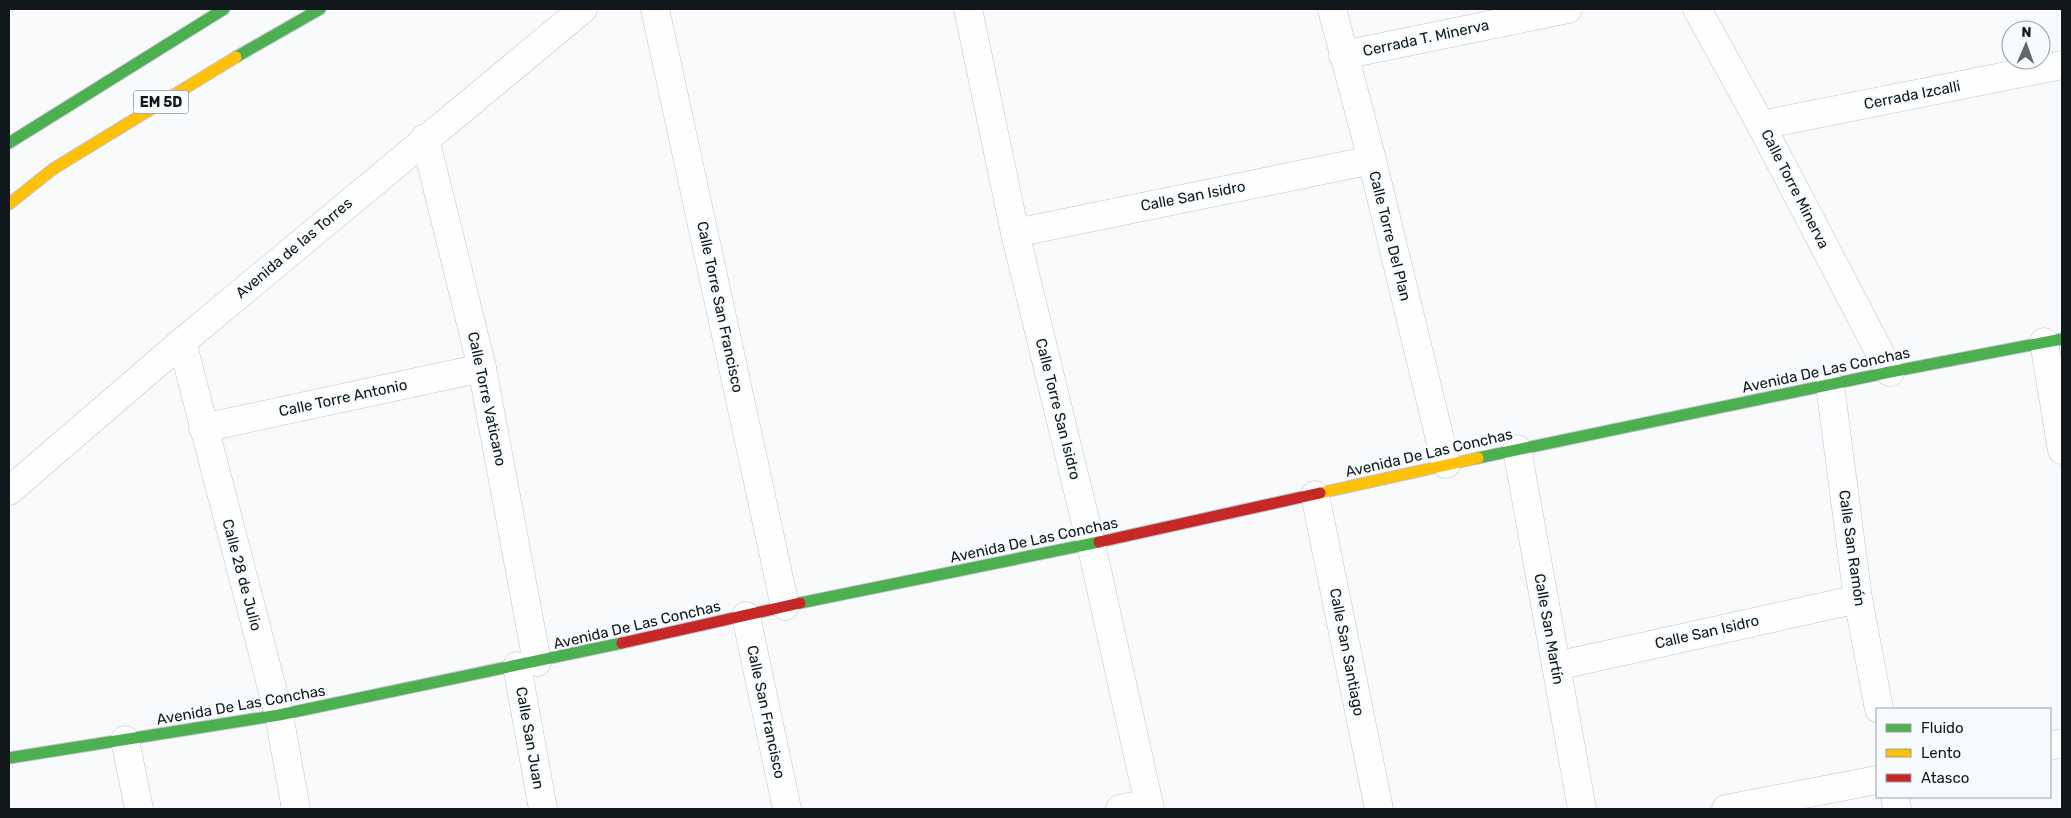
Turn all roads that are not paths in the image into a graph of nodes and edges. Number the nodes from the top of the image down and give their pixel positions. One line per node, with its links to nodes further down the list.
1 (224, 9): 13 (main road, EM 5D)
2 (320, 9): 15 (main road, EM 5D)
3 (583, 9): 12 (street, Avenida de las Torres)
4 (655, 9): 30 (street, Calle Torre San Francisco)
5 (968, 9): 16 (street, Calle Torre San Isidro)
6 (1332, 9): 9 (street, Calle Torre Del Plan)
7 (1568, 9): 9 (street, Cerrada T. Minerva)
8 (1696, 9): 11 (street, Calle Torre Minerva)
9 (1343, 55): 14 (street, Calle Torre Del Plan)
10 (2062, 65): 11 (street, Cerrada Izcalli)
11 (1761, 125): 20 (street, Calle Torre Minerva)
12 (426, 138): 18 (street, Avenida de las Torres); 19 (street, Calle Torre Vaticano)
13 (9, 143)
14 (1372, 160): 16 (street, Calle San Isidro); 25 (street, Calle Torre Del Plan)
15 (9, 204)
16 (1015, 233): 28 (street, Calle Torre San Isidro)
17 (2053, 341): 20 (main road, Avenida De Las Conchas); 24 (street)
18 (182, 342): 22 (street, Calle 28 de Julio); 26 (street, Avenida de las Torres)
19 (482, 368): 22 (street, Calle Torre Antonio); 32 (street, Calle Torre Vaticano)
20 (1890, 372): 21 (main road, Avenida De Las Conchas)
21 (1830, 385): 23 (main road, Avenida De Las Conchas); 29 (street, Calle San Ramón)
22 (203, 428): 35 (street, Calle 28 de Julio)
23 (1517, 448): 25 (main road, Avenida De Las Conchas); 33 (street, Calle San Martín)
24 (2062, 450)
25 (1446, 464): 27 (main road, Avenida De Las Conchas)
26 (9, 491)
27 (1315, 495): 28 (main road, Avenida De Las Conchas); 45 (street, Calle San Santiago)
28 (1091, 544): 30 (main road, Avenida De Las Conchas); 39 (street, Calle Torre San Isidro)
29 (1858, 598): 33 (street, Calle San Isidro); 34 (street, Calle San Ramón)
30 (785, 606): 31 (main road, Avenida De Las Conchas)
31 (746, 616): 32 (main road, Avenida De Las Conchas); 43 (street, Calle San Francisco)
32 (527, 664): 35 (main road, Avenida De Las Conchas); 42 (street, Calle San Juan)
33 (1556, 666): 46 (street, Calle San Martín)
34 (1879, 708)
35 (279, 716): 36 (main road, Avenida De Las Conchas); 41 (street, Calle 28 de Julio)
36 (125, 740): 37 (main road, Avenida De Las Conchas); 40 (street)
37 (9, 758)
38 (1876, 780): 47 (street)
39 (1150, 806): 44 (street)
40 (138, 809)
41 (296, 809)
42 (543, 809)
43 (787, 809)
44 (1120, 809)
45 (1379, 809)
46 (1582, 809)
47 (1726, 809)

